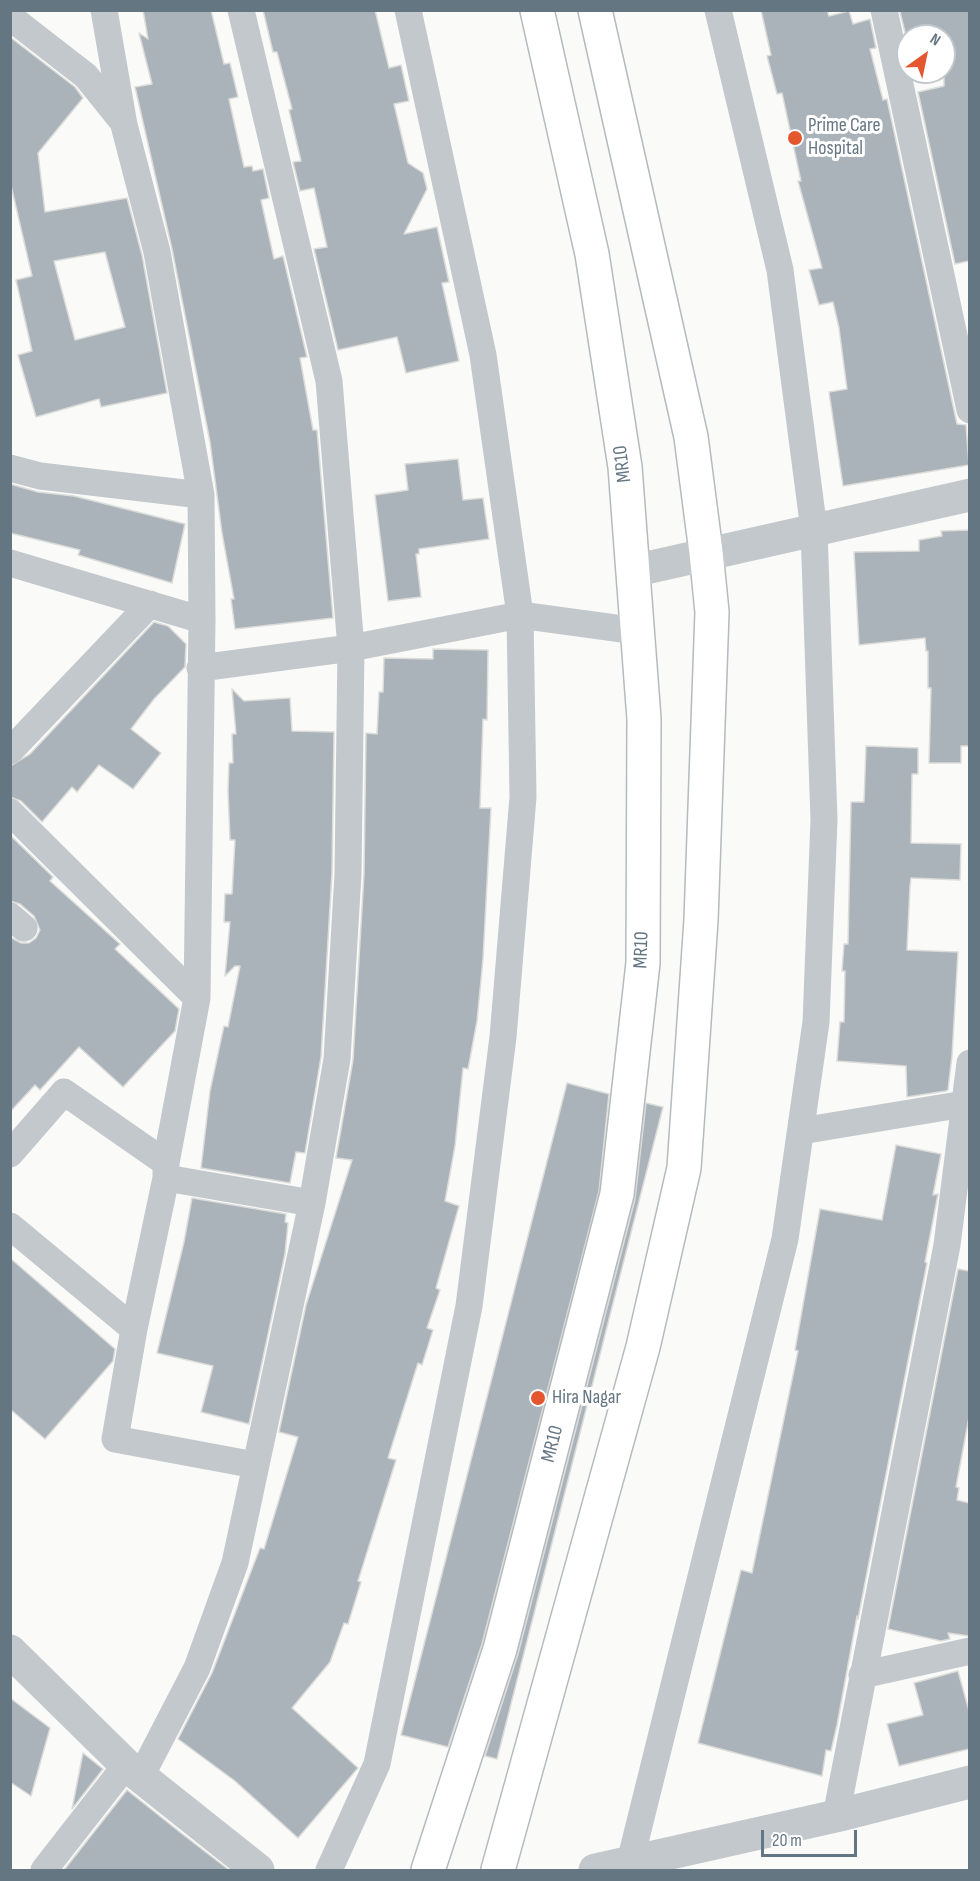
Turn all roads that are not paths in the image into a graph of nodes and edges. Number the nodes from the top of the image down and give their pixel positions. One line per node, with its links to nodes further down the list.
1 (104, 10): 9 (street)
2 (241, 10): 22 (street)
3 (408, 10): 19 (street)
4 (537, 10): 17 (main road, MR10)
5 (595, 10): 15 (main road)
6 (717, 10): 14 (street)
7 (884, 10): 10 (street)
8 (10, 17): 9 (street)
9 (124, 125): 12 (street)
10 (969, 410)
11 (10, 468): 12 (street)
12 (201, 495): 20 (street)
13 (969, 495): 14 (street)
14 (814, 530): 15 (street); 29 (street)
15 (706, 552): 17 (street); 48 (main road)
16 (10, 562): 18 (street)
17 (633, 571): 21 (main road, MR10)
18 (150, 604): 20 (street); 24 (street)
19 (520, 615): 21 (street); 22 (street); 46 (street)
20 (202, 620): 23 (street)
21 (637, 631): 47 (main road, MR10)
22 (351, 648): 23 (street); 32 (street)
23 (200, 668): 26 (street)
24 (10, 751)
25 (10, 812): 26 (street)
26 (197, 998): 31 (street)
27 (969, 1063): 28 (street)
28 (967, 1103): 29 (street); 34 (street)
29 (801, 1131): 43 (street)
30 (10, 1154): 31 (street)
31 (166, 1170): 32 (street); 35 (street)
32 (312, 1203): 36 (street)
33 (10, 1226): 35 (street)
34 (958, 1243): 39 (street)
35 (134, 1329): 36 (street)
36 (255, 1466): 40 (street)
37 (10, 1651): 40 (street)
38 (969, 1651): 39 (street)
39 (862, 1675): 42 (street)
40 (133, 1771): 44 (street); 45 (street)
41 (969, 1782): 42 (street)
42 (836, 1816): 43 (street)
43 (630, 1862): 49 (street)
44 (44, 1870)
45 (258, 1870)
46 (329, 1870)
47 (428, 1870)
48 (498, 1870)
49 (595, 1870)

